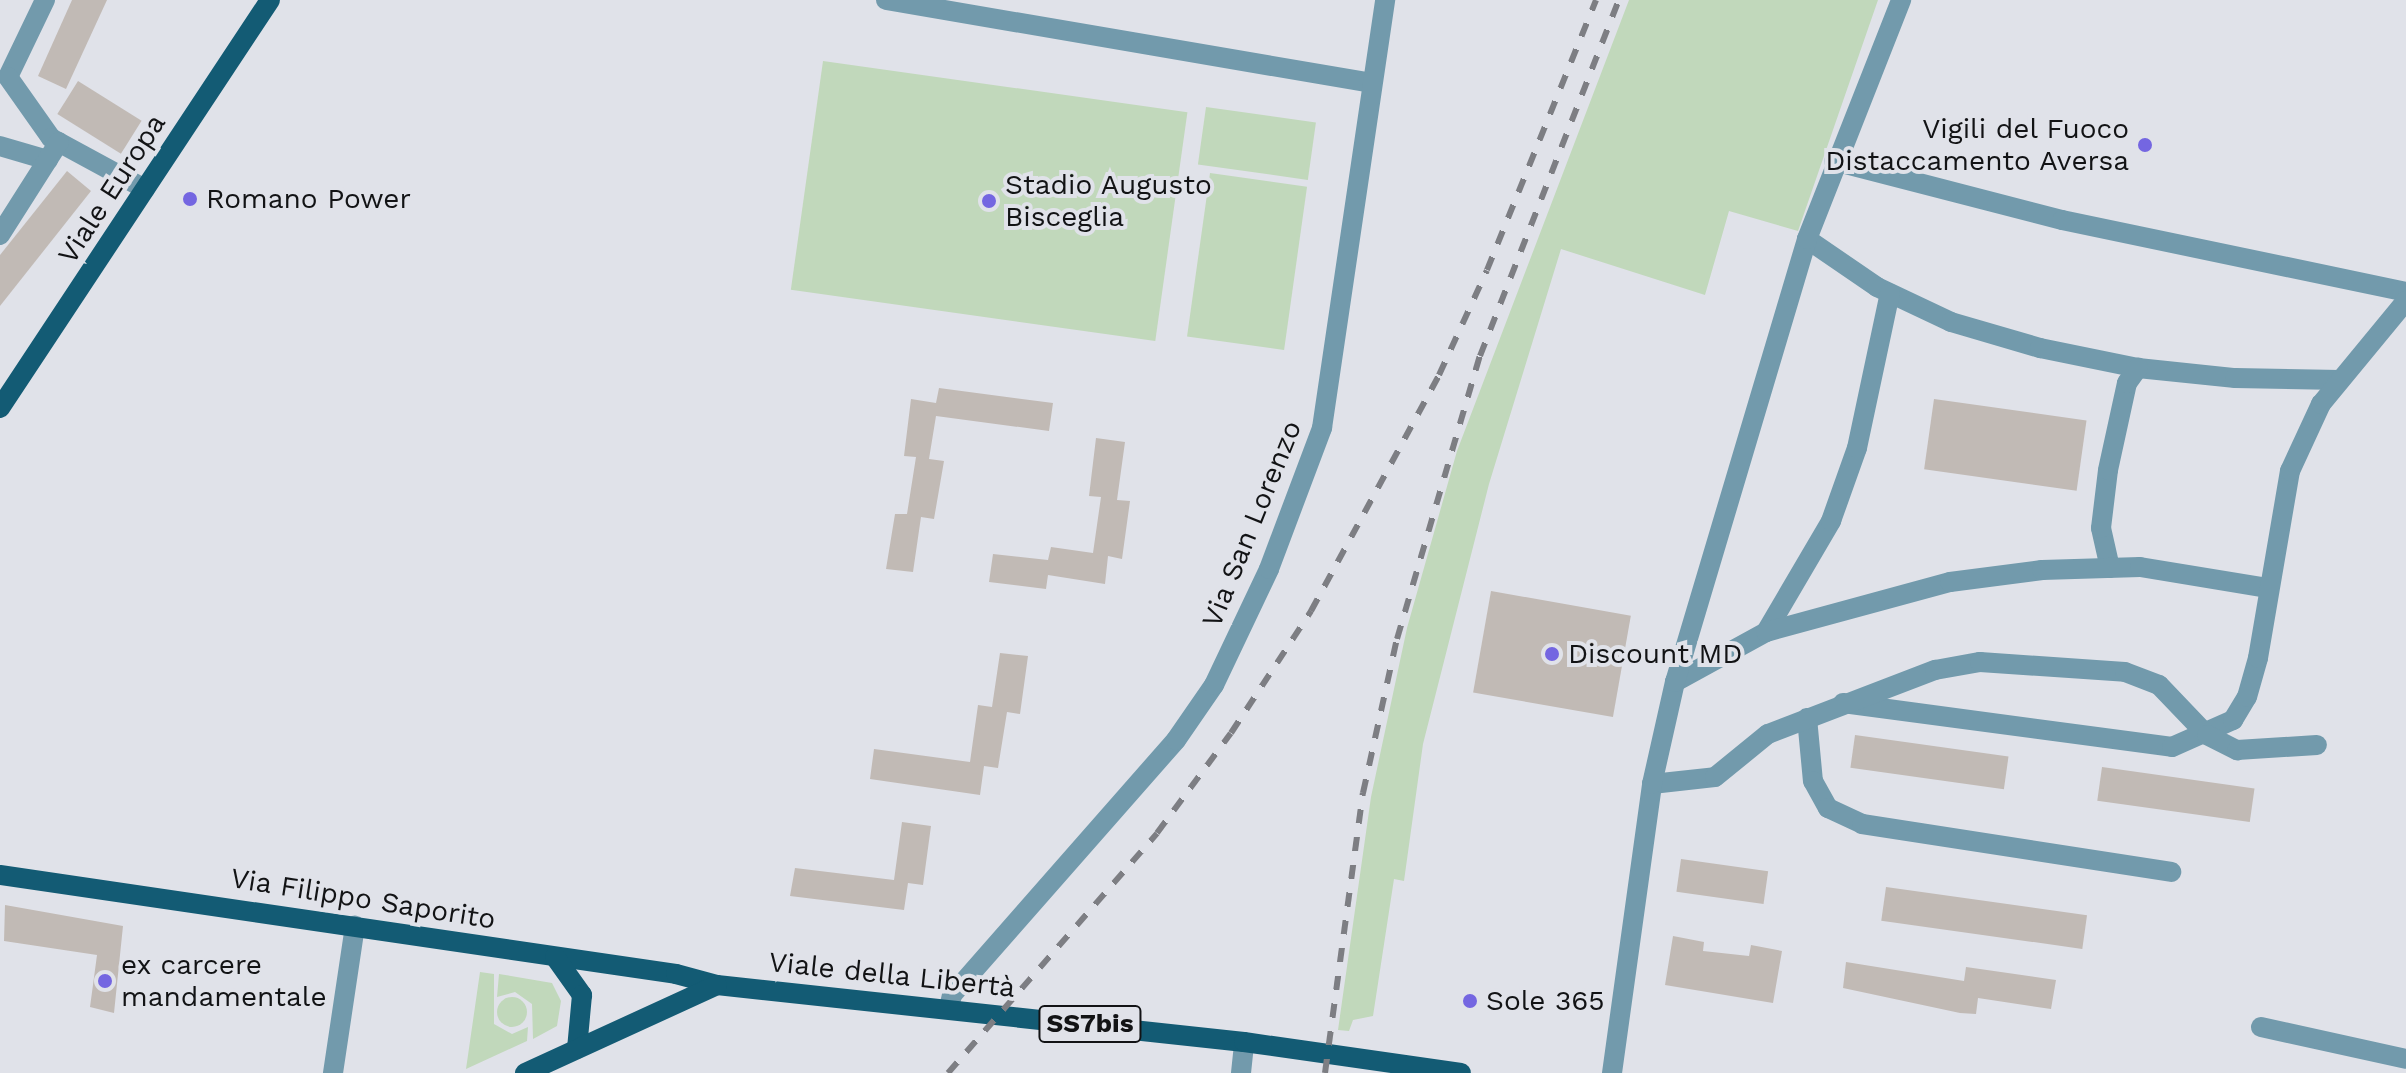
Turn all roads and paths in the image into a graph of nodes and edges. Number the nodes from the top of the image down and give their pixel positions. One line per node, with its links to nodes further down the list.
1 (45, 0): 7 (street)
2 (270, 0): 11 (main road, Viale Europa)
3 (886, 0): 6 (street)
4 (1385, 0): 6 (street, Via San Lorenzo)
5 (1901, 0): 10 (street)
6 (1370, 83): 34 (street, Via San Lorenzo)
7 (59, 142): 9 (street); 11 (street)
8 (0, 146): 9 (street)
9 (48, 160): 12 (street)
10 (1834, 161): 13 (street); 14 (street)
11 (145, 189): 19 (main road, Viale Europa)
12 (0, 235)
13 (1807, 239): 15 (street); 23 (street)
14 (2406, 292)
15 (1890, 293): 17 (street); 22 (street)
16 (2406, 301): 18 (street)
17 (2138, 368): 18 (street); 20 (street)
18 (2340, 380): 21 (street)
19 (0, 408)
20 (2110, 568): 21 (street); 22 (street)
21 (2268, 588): 26 (street)
22 (1766, 632): 23 (street)
23 (1675, 682): 28 (street)
24 (1843, 703): 25 (street); 26 (street); 26 (street)
25 (1807, 718): 28 (street); 29 (street)
26 (2207, 735): 27 (street)
27 (2317, 745)
28 (1652, 784): 44 (street)
29 (2171, 872)
30 (0, 875): 31 (main road, Via Filippo Saporito)
31 (355, 926): 32 (main road, Via Filippo Saporito); 40 (street)
32 (555, 957): 33 (main road, Via Filippo Saporito); 37 (main road)
33 (717, 985): 34 (main road, Viale della Libertà / SS7bis); 37 (main road)
34 (959, 1009): 36 (main road, Viale della Libertà / SS7bis)
35 (2261, 1027): 38 (street)
36 (1244, 1042): 39 (main road, Viale della Libertà / SS7bis); 42 (street)
37 (577, 1049): 41 (main road)
38 (2406, 1059)
39 (1372, 1066): 43 (main road, Viale della Libertà / SS7bis)
40 (333, 1073)
41 (525, 1073)
42 (1241, 1073)
43 (1461, 1073)
44 (1612, 1073)

